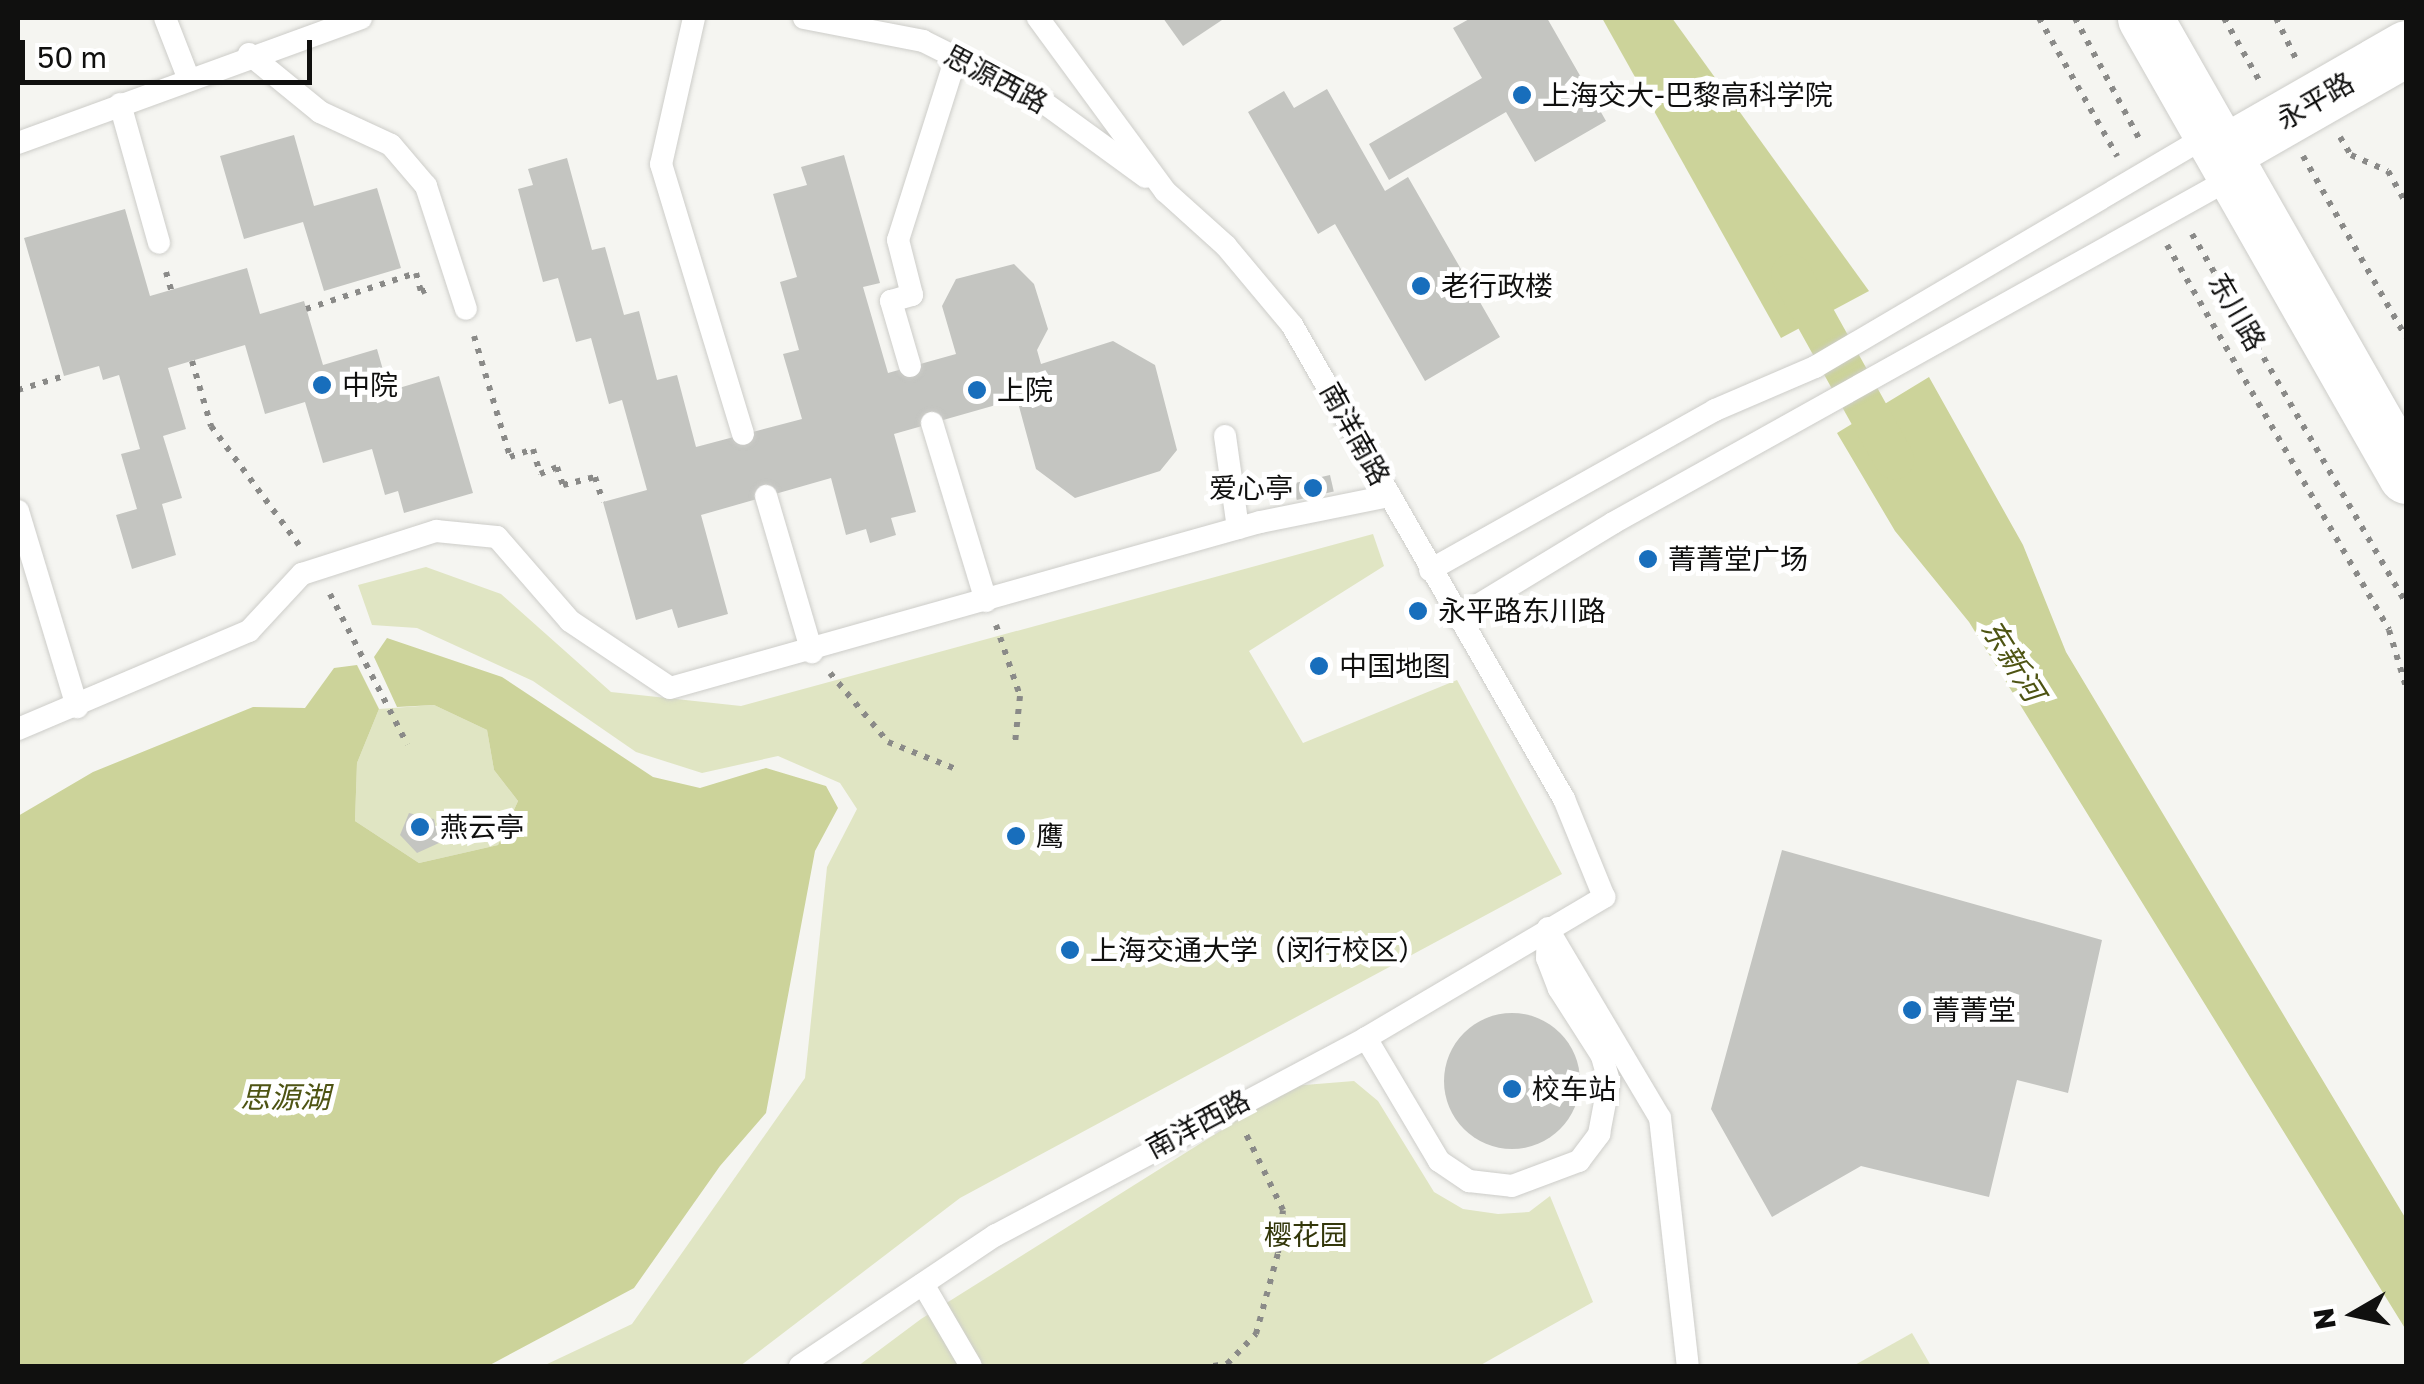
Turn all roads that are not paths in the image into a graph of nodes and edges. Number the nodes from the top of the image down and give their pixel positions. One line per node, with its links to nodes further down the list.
1 (164, 18): 11 (lane)
2 (361, 18): 7 (lane)
3 (694, 18): 20 (lane)
4 (812, 18): 10 (lane, 思源西路)
5 (1038, 18): 15 (lane, 南洋南路)
6 (2145, 18): 14 (main road)
7 (332, 21): 9 (lane)
8 (2406, 48): 14 (main road, 永平路)
9 (249, 54): 11 (lane); 17 (lane)
10 (956, 57): 15 (lane, 思源西路); 18 (lane)
11 (188, 78): 12 (lane)
12 (120, 104): 13 (lane); 16 (lane)
13 (18, 143)
14 (2223, 154): 22 (main road); 27 (lane); 29 (lane)
15 (1165, 191): 24 (lane, 南洋南路)
16 (159, 244)
17 (466, 309)
18 (910, 366)
19 (932, 423): 28 (lane)
20 (742, 434)
21 (1225, 436): 26 (lane)
22 (2406, 476)
23 (766, 496): 30 (lane)
24 (1389, 496): 26 (lane); 27 (lane, 南洋南路)
25 (18, 511): 31 (lane)
26 (1238, 528): 28 (lane)
27 (1430, 570): 29 (lane, 南洋南路)
28 (986, 601): 30 (lane)
29 (1457, 618): 33 (lane, 南洋南路)
30 (812, 652): 31 (lane)
31 (77, 707): 32 (lane)
32 (18, 730)
33 (1604, 896): 34 (lane, 南洋西路)
34 (1548, 928): 35 (lane, 南洋西路); 35 (lane); 39 (lane)
35 (1366, 1038): 36 (lane, 南洋西路)
36 (923, 1284): 37 (lane, 南洋西路); 38 (lane)
37 (800, 1366)
38 (971, 1366)
39 (1688, 1366)

